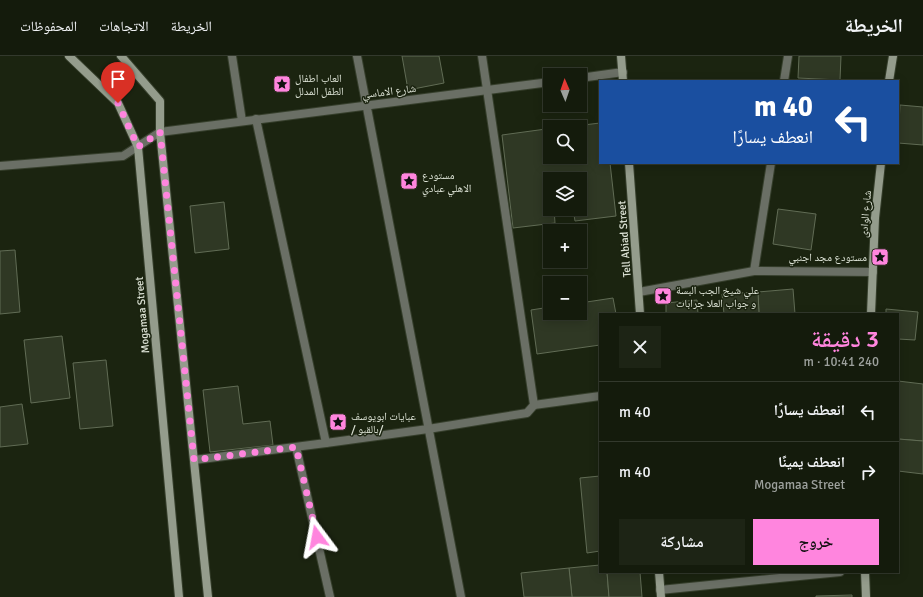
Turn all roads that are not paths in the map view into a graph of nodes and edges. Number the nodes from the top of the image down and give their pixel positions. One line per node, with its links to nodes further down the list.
1 (69, 56): 20 (main road, Mogamaa Street)
2 (121, 56): 19 (main road)
3 (232, 56): 18 (street)
4 (357, 56): 16 (street)
5 (482, 56): 15 (street)
6 (622, 56): 9 (main road)
7 (788, 56): 12 (street)
8 (893, 56): 13 (main road)
9 (623, 72): 10 (street); 11 (main road)
10 (587, 77)
11 (623, 80)
12 (784, 80)
13 (889, 80)
14 (543, 83): 15 (street, شارع الاماسي)
15 (487, 90): 16 (street, شارع الاماسي); 31 (street)
16 (366, 106): 17 (street, شارع الاماسي); 32 (street)
17 (256, 119): 18 (street, شارع الاماسي); 33 (street)
18 (242, 121): 19 (street, شارع الاماسي)
19 (160, 132): 20 (street); 35 (main road)
20 (138, 147): 24 (street); 40 (main road, Mogamaa Street)
21 (629, 164): 27 (main road, Tell Abiad Street)
22 (771, 164): 25 (street)
23 (881, 164): 26 (main road, شارع الوادى)
24 (0, 166)
25 (754, 271): 26 (street); 27 (street)
26 (873, 272): 29 (main road, شارع الوادى)
27 (639, 292): 28 (main road, Tell Abiad Street)
28 (640, 313)
29 (871, 313)
30 (599, 396): 31 (street)
31 (534, 405): 32 (street)
32 (428, 429): 33 (street); 43 (street)
33 (326, 443): 34 (street)
34 (296, 447): 35 (street); 42 (street)
35 (194, 460): 41 (main road)
36 (659, 573): 39 (main road)
37 (832, 573): 39 (street)
38 (865, 573): 44 (main road)
39 (661, 594)
40 (179, 597)
41 (208, 597)
42 (330, 597)
43 (461, 597)
44 (866, 597)

